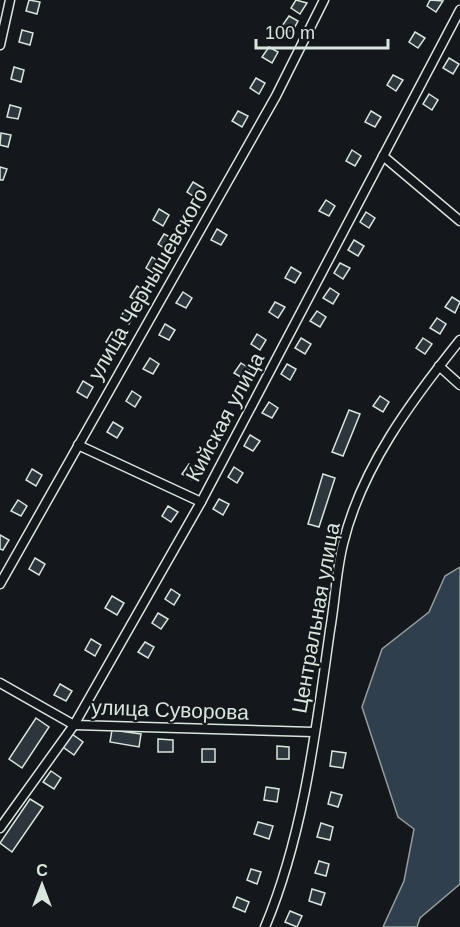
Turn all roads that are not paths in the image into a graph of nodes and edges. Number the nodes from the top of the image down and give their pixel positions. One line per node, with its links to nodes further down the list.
1 (10, 0): 4 (street)
2 (324, 0): 10 (street, улица Чернышевского)
3 (460, 10): 5 (street, Кийская улица)
4 (0, 45)
5 (383, 156): 6 (street); 11 (street, Кийская улица)
6 (460, 221)
7 (460, 340): 8 (street, Центральная улица)
8 (439, 366): 9 (street); 15 (street, Центральная улица)
9 (460, 385)
10 (78, 445): 11 (street); 12 (street, улица Чернышевского)
11 (201, 502): 14 (street, Кийская улица)
12 (0, 584)
13 (0, 683): 14 (street, улица Суворова)
14 (74, 725): 15 (street, улица Суворова); 16 (street, Кийская улица)
15 (313, 732): 17 (street, Центральная улица)
16 (0, 828)
17 (265, 927)

